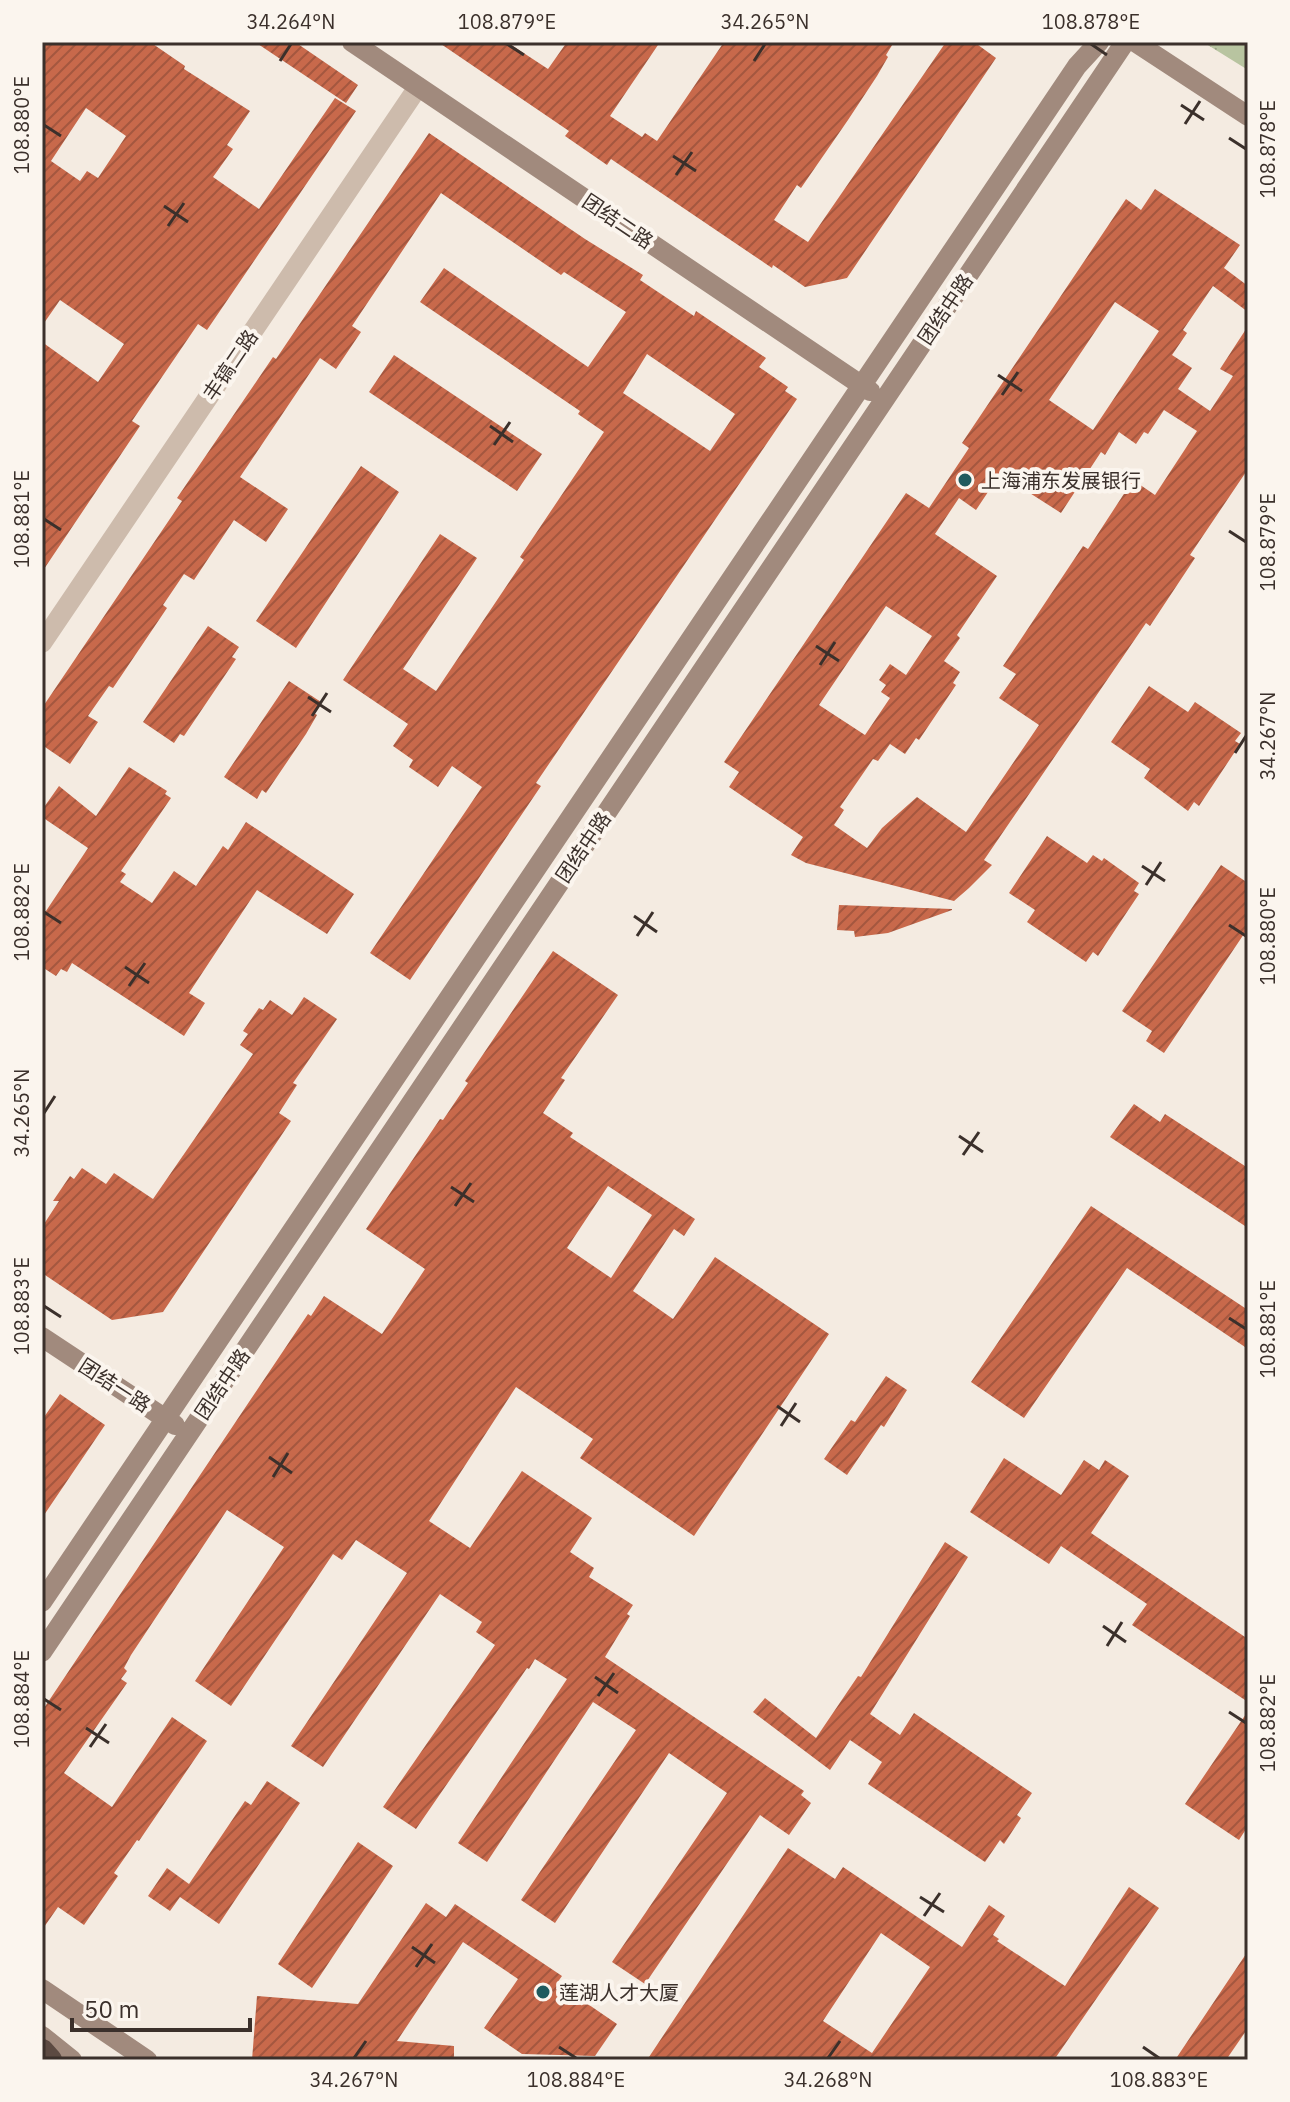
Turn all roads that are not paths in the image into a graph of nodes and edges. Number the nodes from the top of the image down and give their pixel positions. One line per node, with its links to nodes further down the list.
1 (352, 42): 5 (street, 团结二路)
2 (1099, 42): 7 (street, 团结中路)
3 (1125, 42): 8 (street, 团结中路)
4 (1135, 42): 6 (street)
5 (418, 87): 7 (street, 团结二路); 9 (street, 丰镐二路)
6 (1248, 116)
7 (861, 385): 8 (street, 团结二路); 11 (street, 团结中路)
8 (884, 400): 12 (street, 团结中路)
9 (42, 643)
10 (42, 1337): 11 (street, 团结一路)
11 (164, 1418): 12 (street, 团结一路); 13 (street, 团结中路)
12 (189, 1434): 14 (street, 团结中路)
13 (42, 1602)
14 (42, 1652)
15 (42, 1989): 18 (street)
16 (42, 2036): 17 (street)
17 (62, 2057)
18 (147, 2060)

